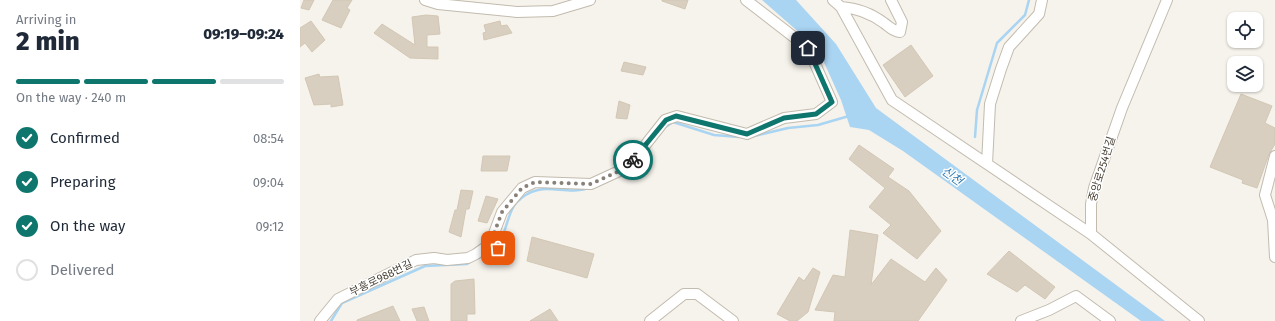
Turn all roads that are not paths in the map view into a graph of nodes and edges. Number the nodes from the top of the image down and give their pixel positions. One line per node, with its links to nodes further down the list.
1 (425, 0): 2 (street)
2 (590, 0)
3 (746, 0): 11 (street)
4 (891, 0): 7 (street)
5 (1042, 0): 9 (street)
6 (1167, 0): 10 (street, 중앙로254번길)
7 (837, 3): 9 (street)
8 (1275, 156): 13 (street)
9 (987, 164): 10 (street)
10 (1091, 234): 19 (street)
11 (490, 244): 12 (street); 14 (street, 부흥로988번길)
12 (505, 251)
13 (1275, 257)
14 (320, 321)
15 (650, 321): 16 (street)
16 (733, 321)
17 (1021, 321): 18 (street)
18 (1110, 321)
19 (1199, 321)

